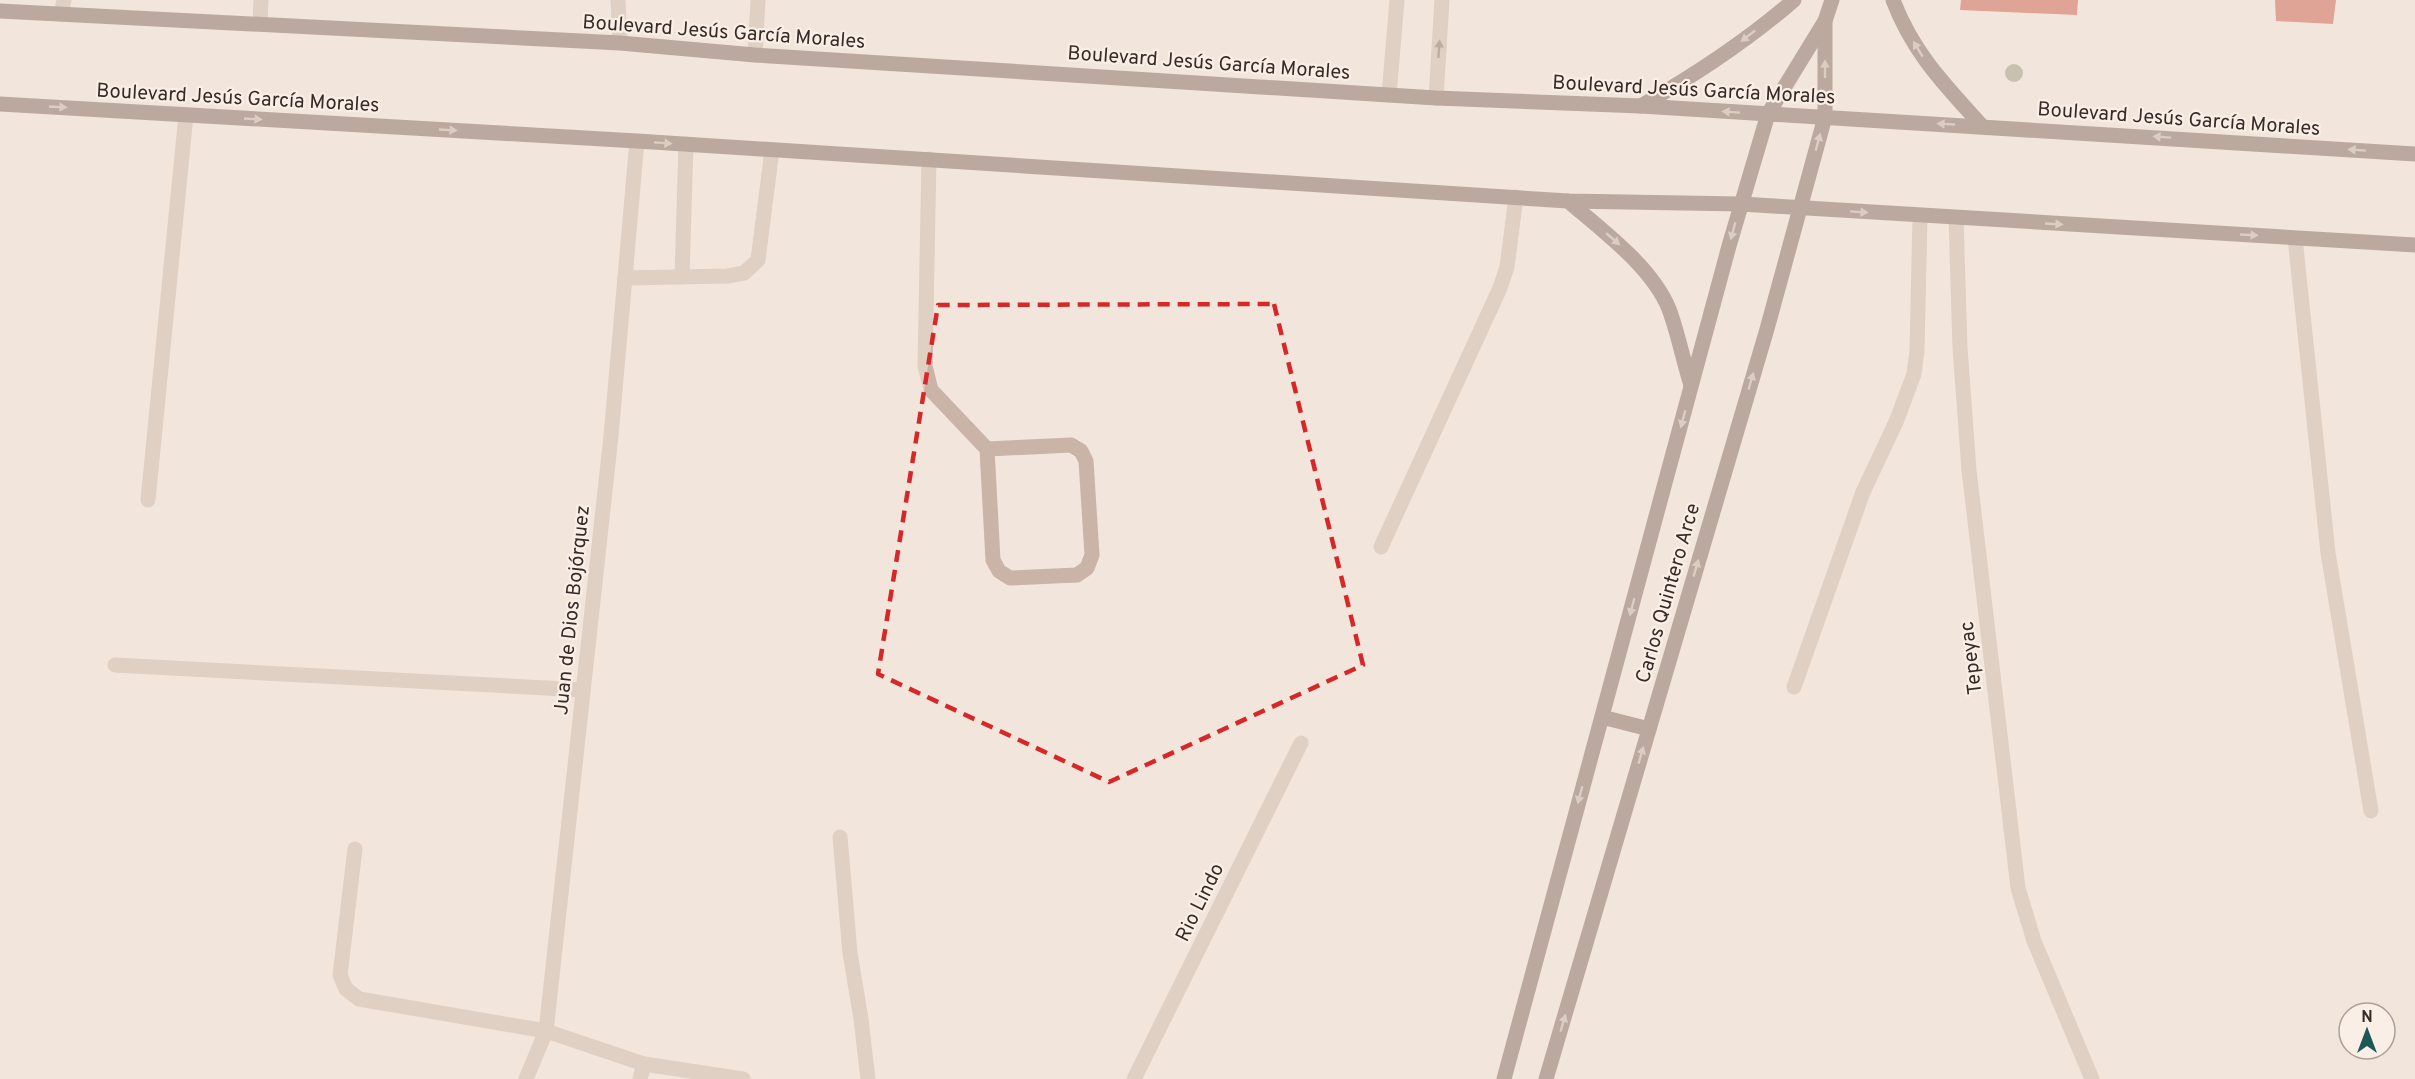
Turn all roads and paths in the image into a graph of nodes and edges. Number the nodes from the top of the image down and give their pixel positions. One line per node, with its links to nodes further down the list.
1 (261, 0): 12 (street)
2 (618, 0): 13 (street)
3 (758, 0): 14 (street)
4 (1397, 0): 15 (street)
5 (1442, 0): 16 (street, one-way to 5)
6 (1794, 0): 18 (main road, one-way to 18)
7 (1832, 0): 11 (main road)
8 (1893, 0): 22 (main road, one-way to 8)
9 (63, 7): 10 (main road, Boulevard Jesús García Morales); 12 (main road, Boulevard Jesús García Morales)
10 (0, 11)
11 (1825, 21): 19 (main road, Carlos Quintero Arce); 21 (main road, Carlos Quintero Arce, one-way to 11)
12 (260, 24): 13 (main road, Boulevard Jesús García Morales)
13 (620, 44): 14 (main road, Boulevard Jesús García Morales)
14 (755, 55): 15 (main road, Boulevard Jesús García Morales)
15 (1389, 94): 16 (main road, Boulevard Jesús García Morales)
16 (1436, 98): 18 (main road, Boulevard Jesús García Morales)
17 (0, 104): 20 (main road, Boulevard Jesús García Morales, one-way to 20)
18 (1641, 106): 19 (main road, Boulevard Jesús García Morales, one-way to 18)
19 (1768, 114): 21 (main road, Boulevard Jesús García Morales); 30 (main road, Carlos Quintero Arce)
20 (186, 115): 23 (main road, Boulevard Jesús García Morales, one-way to 23); 40 (street)
21 (1825, 117): 22 (main road, Boulevard Jesús García Morales, one-way to 21); 31 (main road, Carlos Quintero Arce, one-way to 21)
22 (1982, 126): 26 (main road, Boulevard Jesús García Morales, one-way to 22)
23 (637, 141): 24 (main road, Boulevard Jesús García Morales, one-way to 24); 37 (street, Juan de Dios Bojórquez)
24 (686, 144): 25 (main road, Boulevard Jesús García Morales); 36 (street)
25 (772, 150): 27 (main road, Boulevard Jesús García Morales); 36 (street)
26 (2415, 154)
27 (929, 159): 28 (main road, Boulevard Jesús García Morales); 39 (street)
28 (1516, 197): 29 (main road, Boulevard Jesús García Morales); 41 (street)
29 (1568, 201): 30 (main road, Boulevard Jesús García Morales); 38 (main road, one-way to 38)
30 (1741, 204): 31 (main road, Boulevard Jesús García Morales); 38 (main road, Carlos Quintero Arce, one-way to 38)
31 (1801, 208): 32 (main road, Boulevard Jesús García Morales, one-way to 32); 46 (main road, Carlos Quintero Arce, one-way to 31)
32 (1920, 216): 33 (main road, Boulevard Jesús García Morales); 43 (street)
33 (1956, 218): 34 (main road, Boulevard Jesús García Morales, one-way to 34); 59 (street, Tepeyac)
34 (2295, 238): 35 (main road, Boulevard Jesús García Morales); 48 (street)
35 (2415, 245)
36 (682, 277): 37 (street)
37 (625, 278): 44 (street, Juan de Dios Bojórquez)
38 (1691, 387): 45 (main road, Carlos Quintero Arce, one-way to 45)
39 (987, 449): 39 (street)
40 (148, 500)
41 (1381, 548)
42 (115, 665): 44 (street)
43 (1794, 687)
44 (583, 690): 51 (street, Juan de Dios Bojórquez)
45 (1602, 717): 46 (main road); 57 (main road, Carlos Quintero Arce, one-way to 57)
46 (1649, 729): 58 (main road, Carlos Quintero Arce, one-way to 46)
47 (1301, 743): 56 (street, Rio Lindo)
48 (2371, 811)
49 (840, 837): 55 (street)
50 (355, 849): 51 (street)
51 (546, 1031): 52 (street); 53 (street, Juan de Dios Bojórquez)
52 (642, 1071): 54 (street)
53 (526, 1079)
54 (743, 1079)
55 (868, 1079)
56 (1134, 1079)
57 (1504, 1079)
58 (1546, 1079)
59 (2092, 1079)

